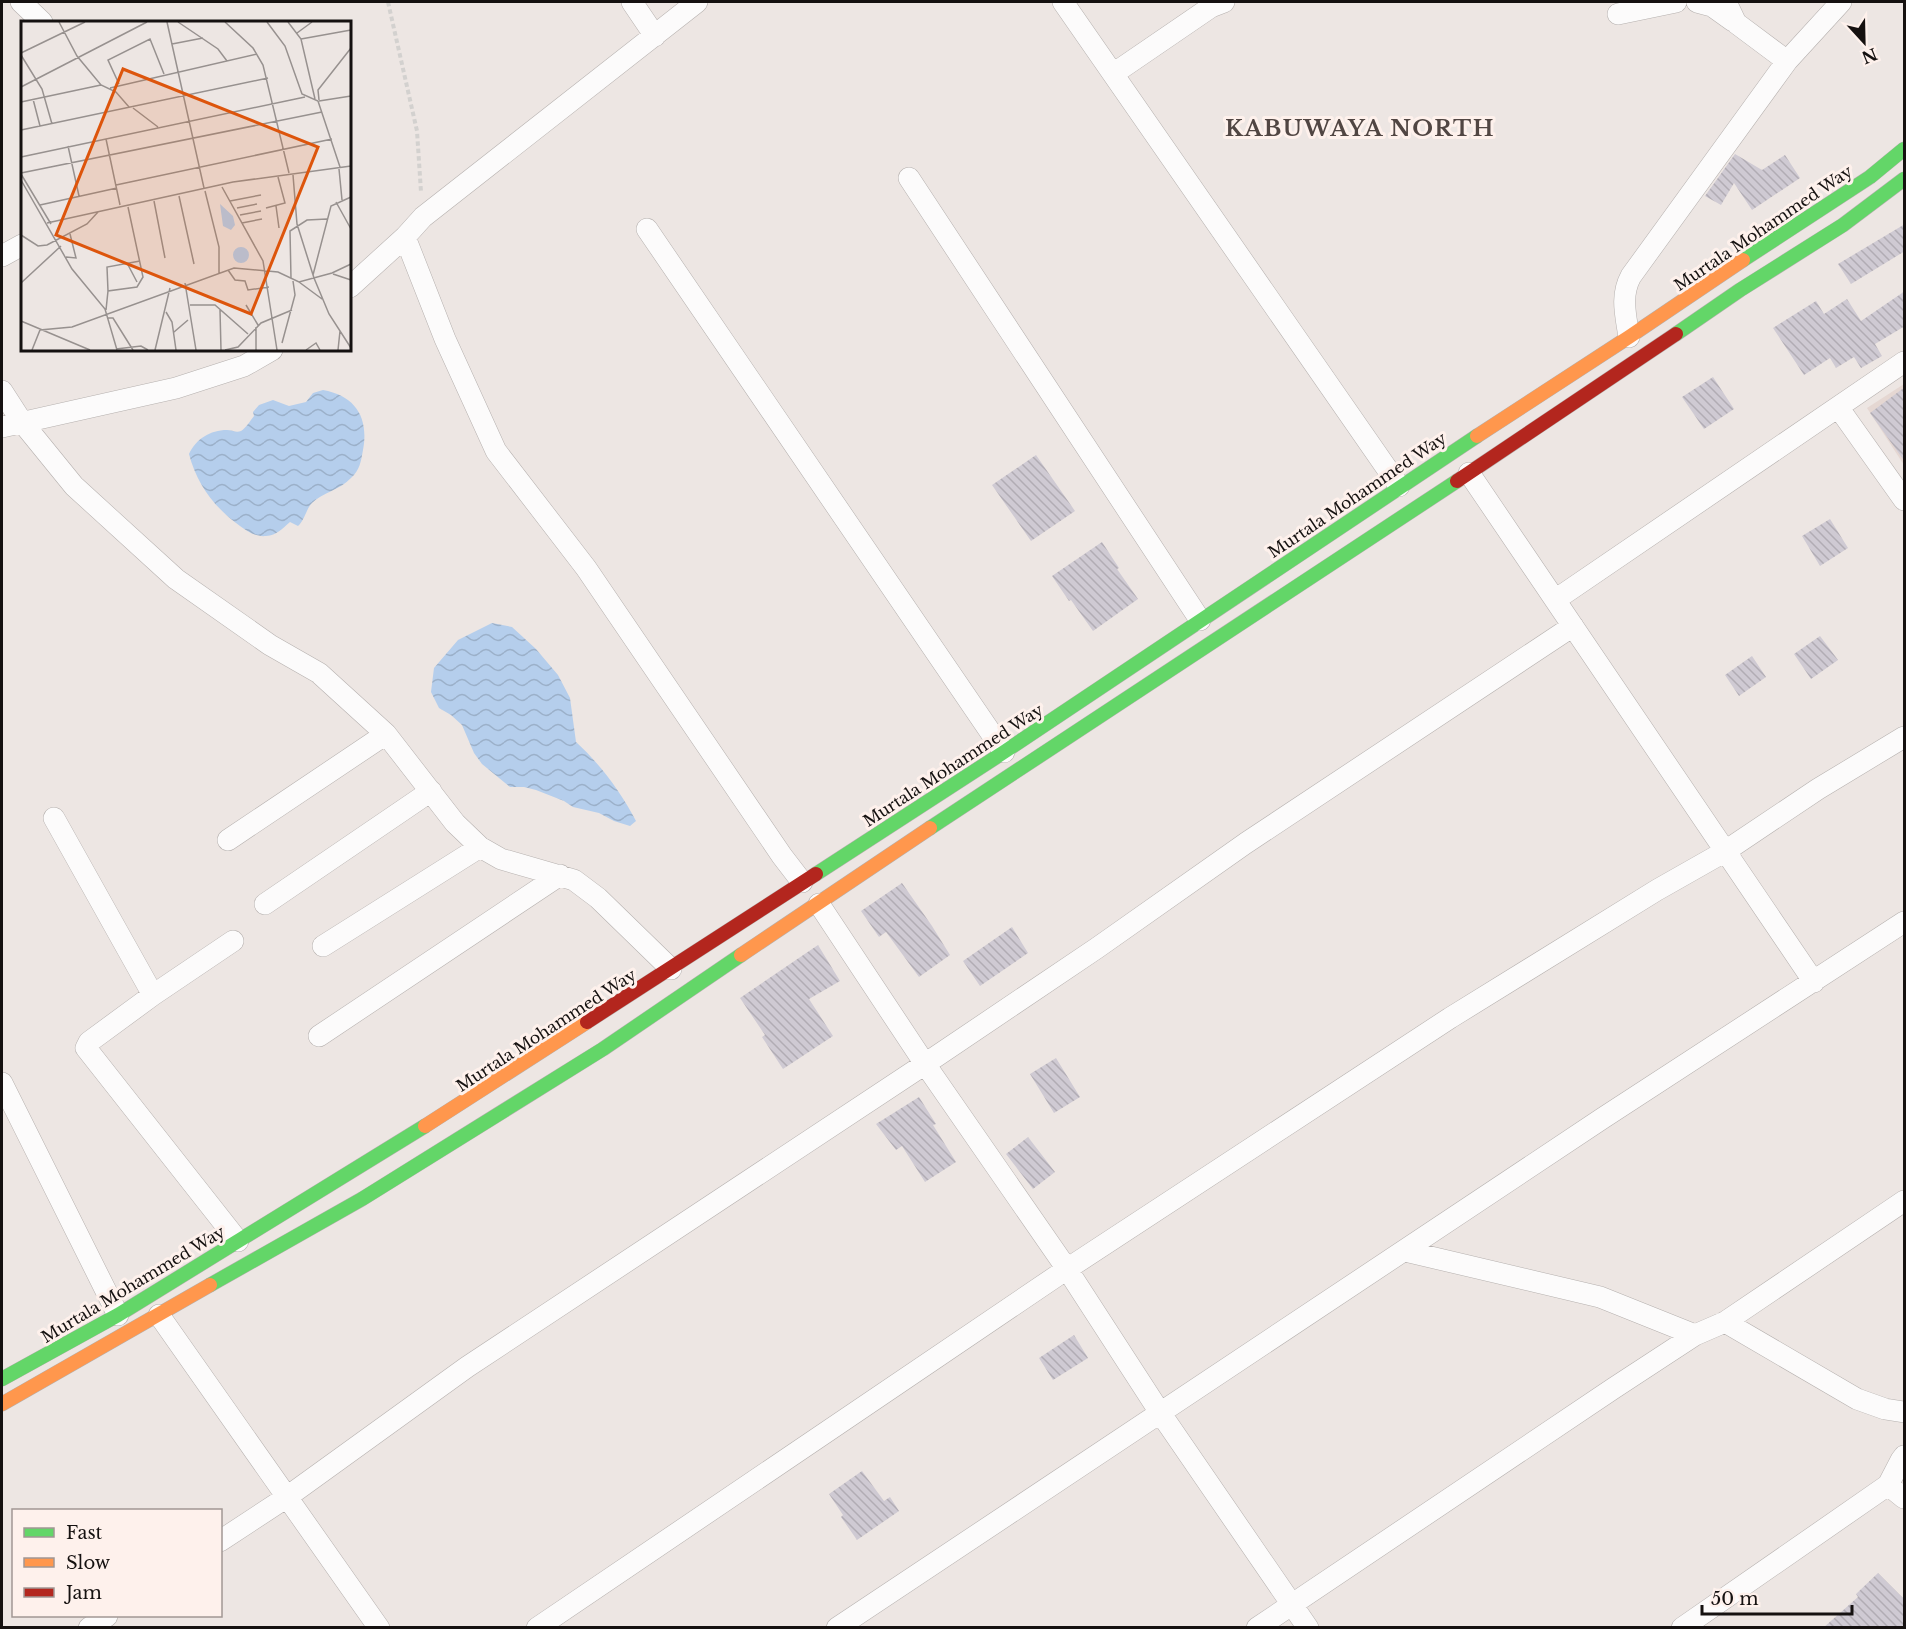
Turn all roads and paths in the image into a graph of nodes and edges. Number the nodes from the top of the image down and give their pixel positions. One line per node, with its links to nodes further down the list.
1 (21, 2): 12 (street)
2 (388, 2): 20 (path)
3 (632, 2): 14 (street)
4 (696, 2): 14 (street)
5 (1063, 2): 16 (street)
6 (1676, 2): 11 (street)
7 (1697, 2): 13 (street)
8 (1726, 2): 13 (street)
9 (1840, 2): 15 (street)
10 (1214, 3): 16 (street)
11 (1618, 14)
12 (41, 21)
13 (1736, 23): 15 (street)
14 (655, 36): 20 (street)
15 (1787, 61): 26 (street)
16 (1113, 74): 33 (street)
17 (1905, 149): 26 (main road, Murtala Mohammed Way)
18 (909, 178): 36 (street)
19 (1905, 179): 32 (main road)
20 (423, 217): 22 (street)
21 (647, 230): 40 (street)
22 (405, 237): 25 (street); 47 (street)
23 (21, 246): 24 (street)
24 (2, 256)
25 (351, 287)
26 (1629, 337): 33 (main road, Murtala Mohammed Way)
27 (270, 351): 31 (street)
28 (1905, 362): 30 (street)
29 (2, 391): 31 (street)
30 (1838, 407): 34 (street); 35 (street)
31 (12, 424): 38 (street)
32 (1469, 473): 35 (street); 49 (main road)
33 (1399, 486): 36 (main road, Murtala Mohammed Way)
34 (1905, 500)
35 (1555, 600): 37 (street)
36 (1200, 620): 40 (main road, Murtala Mohammed Way)
37 (1573, 626): 45 (street); 57 (street)
38 (386, 734): 41 (street); 43 (street)
39 (1905, 737): 45 (street)
40 (1004, 752): 47 (main road, Murtala Mohammed Way)
41 (430, 791): 44 (street); 48 (street)
42 (54, 818): 55 (street)
43 (228, 840)
44 (480, 847): 46 (street); 52 (street)
45 (1724, 852): 54 (street); 62 (street)
46 (560, 874): 53 (street); 56 (street)
47 (802, 882): 53 (main road, Murtala Mohammed Way)
48 (265, 904)
49 (819, 904): 57 (street); 64 (main road)
50 (1905, 922): 54 (street)
51 (233, 941): 55 (street)
52 (323, 946)
53 (670, 969): 60 (main road, Murtala Mohammed Way)
54 (1814, 982): 61 (street)
55 (153, 995): 60 (street)
56 (320, 1036)
57 (925, 1064): 62 (street); 73 (street)
58 (2, 1083): 63 (street)
59 (1905, 1201): 65 (street)
60 (238, 1241): 63 (main road, Murtala Mohammed Way)
61 (1405, 1251): 66 (street); 69 (street)
62 (1067, 1269): 69 (street); 79 (street)
63 (118, 1315): 67 (main road, Murtala Mohammed Way)
64 (159, 1315): 68 (main road); 73 (street)
65 (1725, 1322): 66 (street); 70 (street)
66 (1695, 1335): 75 (street)
67 (2, 1379)
68 (2, 1404)
69 (1159, 1411): 75 (street); 80 (street)
70 (1905, 1412)
71 (1905, 1456): 72 (street)
72 (1896, 1491): 83 (street)
73 (287, 1497): 74 (street); 78 (street)
74 (222, 1540)
75 (1291, 1604): 81 (street); 82 (street)
76 (106, 1617): 77 (street)
77 (89, 1628)
78 (379, 1628)
79 (537, 1628)
80 (837, 1628)
81 (1257, 1628)
82 (1308, 1628)
83 (1682, 1628)

